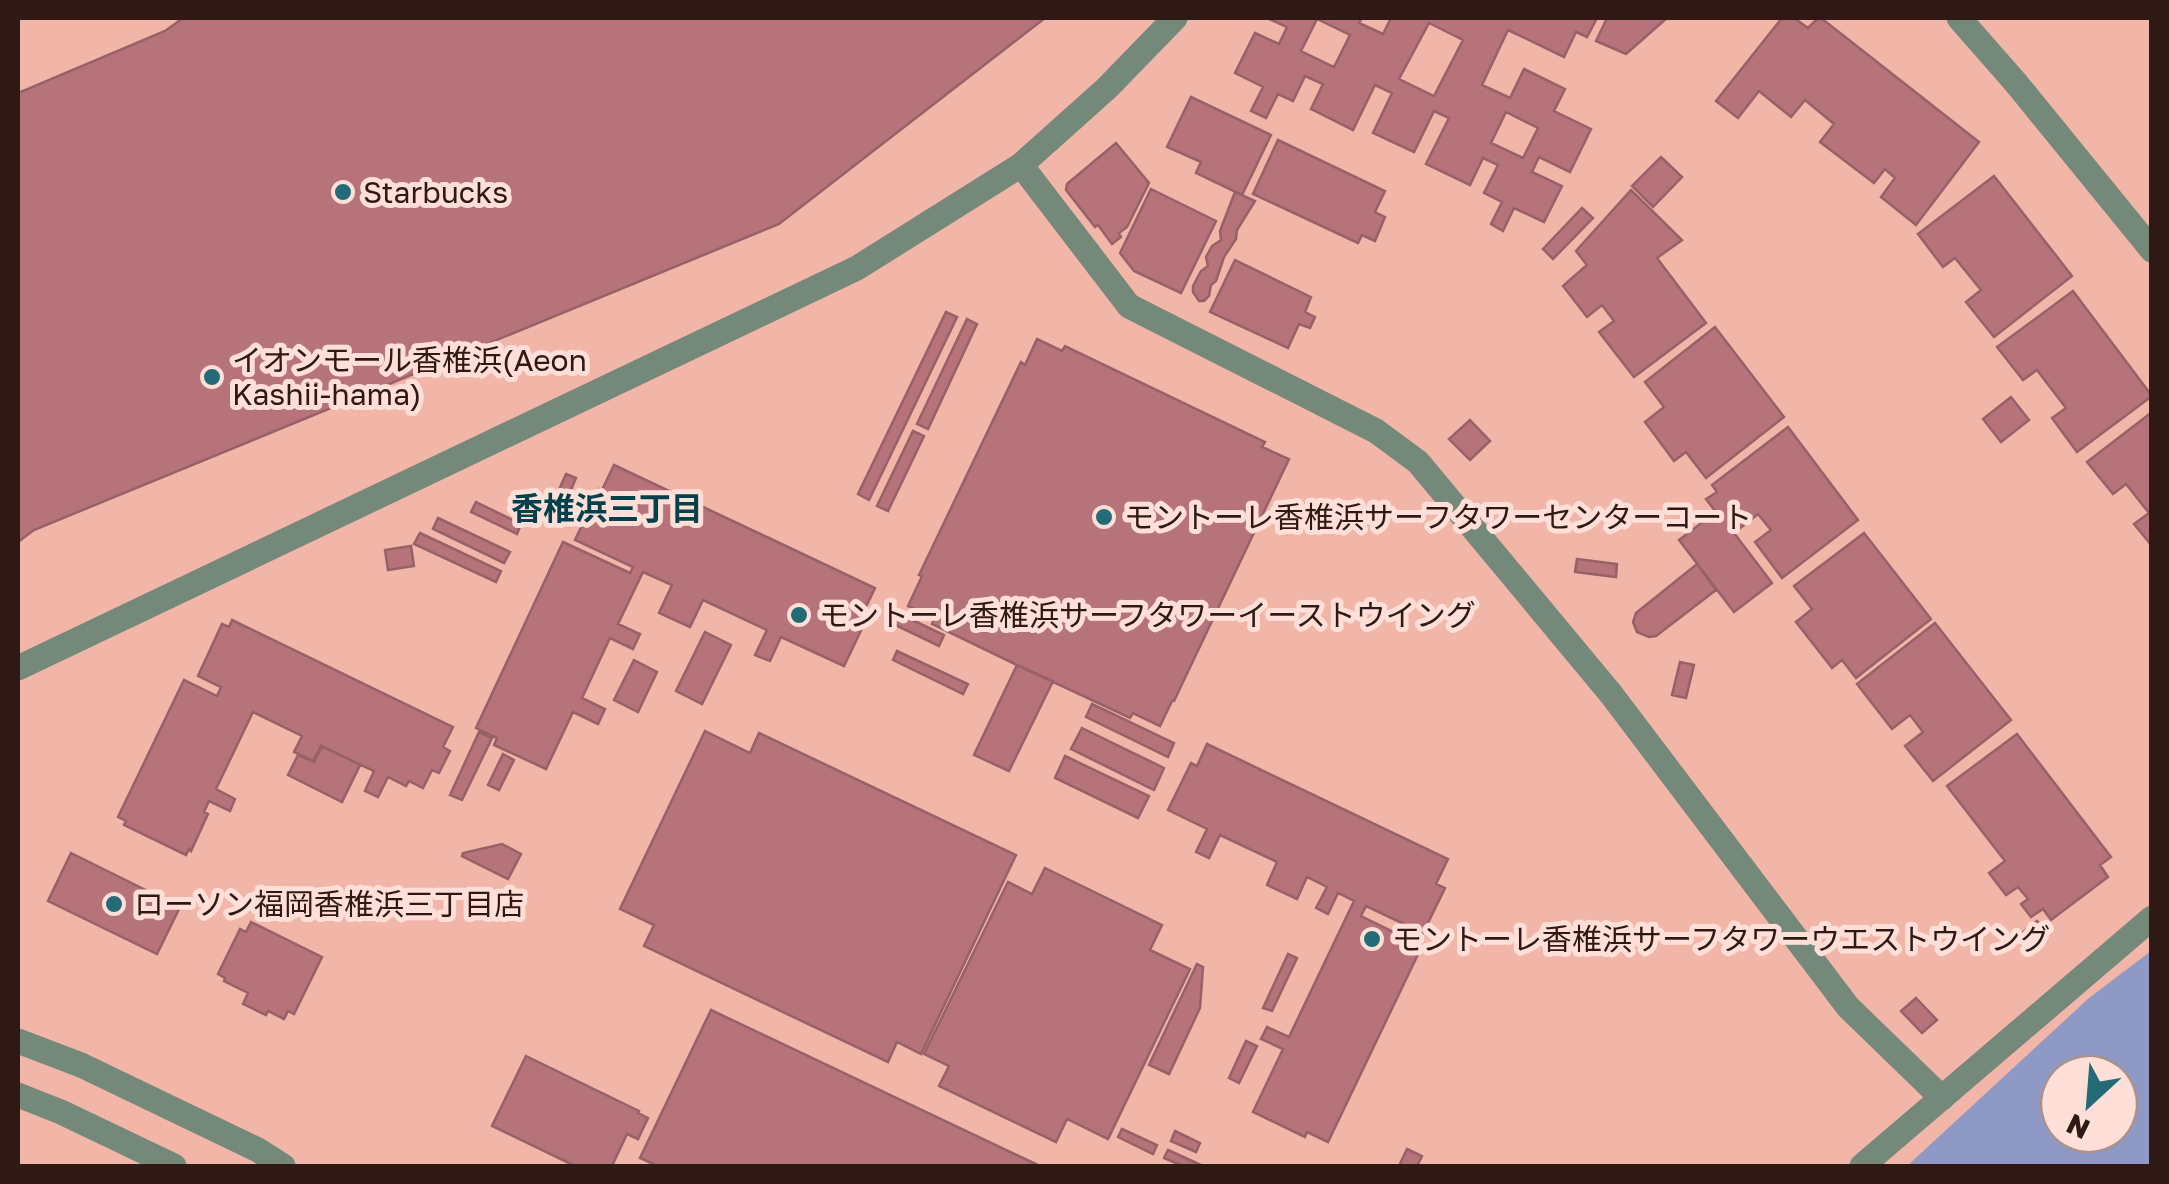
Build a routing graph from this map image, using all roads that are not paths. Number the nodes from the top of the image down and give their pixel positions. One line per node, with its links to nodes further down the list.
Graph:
1 (1174, 18): 3 (street)
2 (1959, 18): 4 (street)
3 (1021, 165): 5 (street); 9 (street)
4 (2152, 250)
5 (18, 668)
6 (2152, 918): 9 (street)
7 (18, 1041): 11 (street)
8 (18, 1095): 10 (street)
9 (1942, 1098): 12 (street)
10 (174, 1166)
11 (283, 1166)
12 (1862, 1166)

